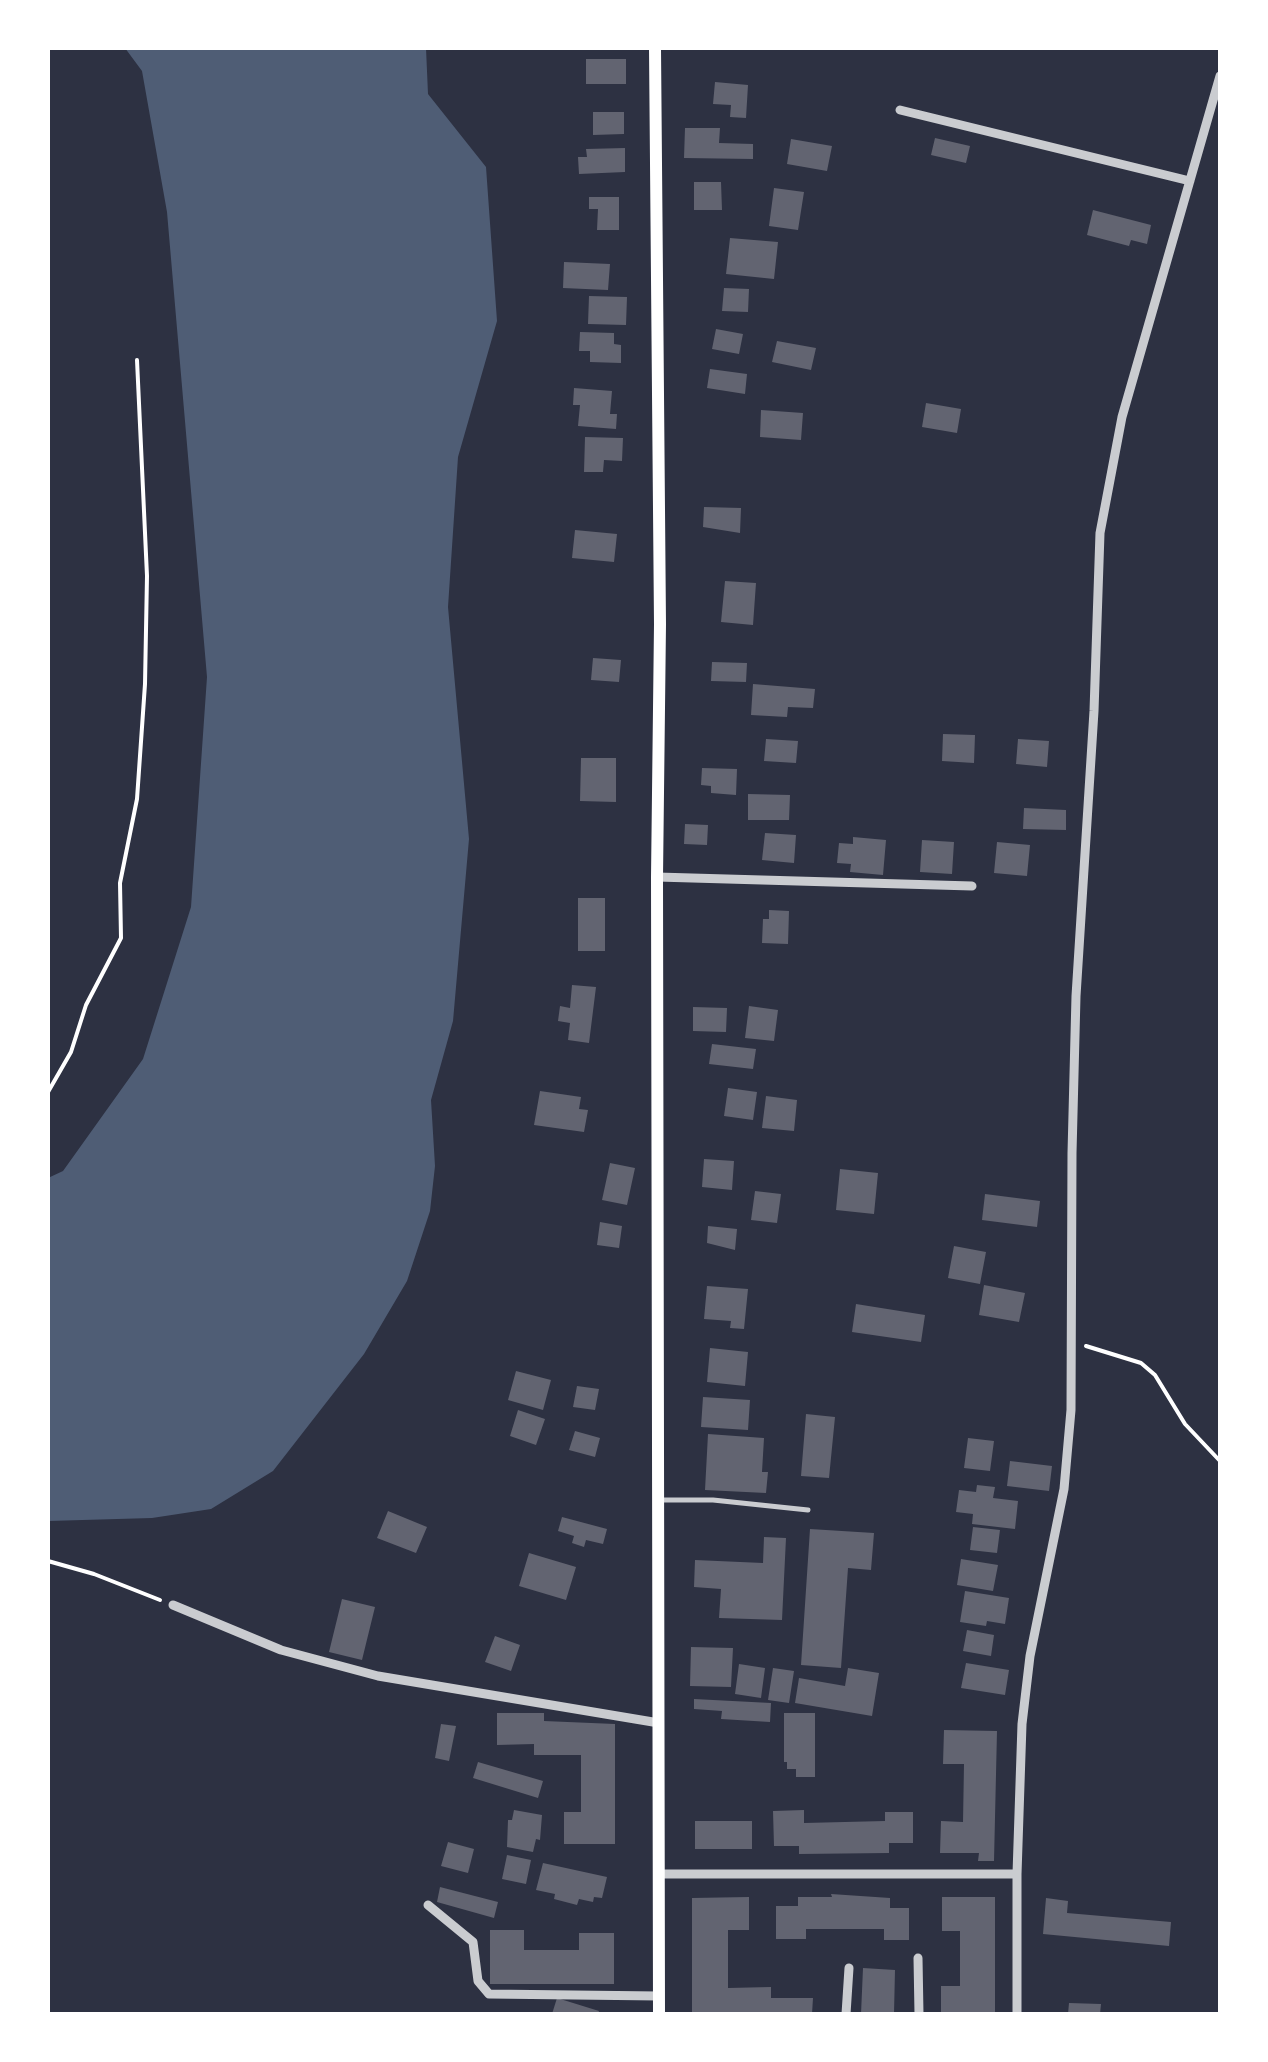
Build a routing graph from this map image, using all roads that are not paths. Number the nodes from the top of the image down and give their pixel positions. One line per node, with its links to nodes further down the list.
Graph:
1 (655, 48): 5 (main road)
2 (1220, 76): 4 (street)
3 (900, 110): 4 (street)
4 (1190, 182): 12 (street)
5 (657, 877): 6 (street); 7 (main road)
6 (972, 886)
7 (660, 1500): 8 (lane); 10 (main road)
8 (808, 1510)
9 (174, 1605): 10 (street)
10 (659, 1723): 11 (main road)
11 (658, 1874): 12 (street); 16 (main road)
12 (1016, 1874): 20 (street)
13 (428, 1906): 16 (street)
14 (918, 1958): 19 (street)
15 (848, 1968): 18 (street)
16 (659, 1996): 17 (main road)
17 (659, 2014)
18 (846, 2014)
19 (919, 2014)
20 (1018, 2014)

